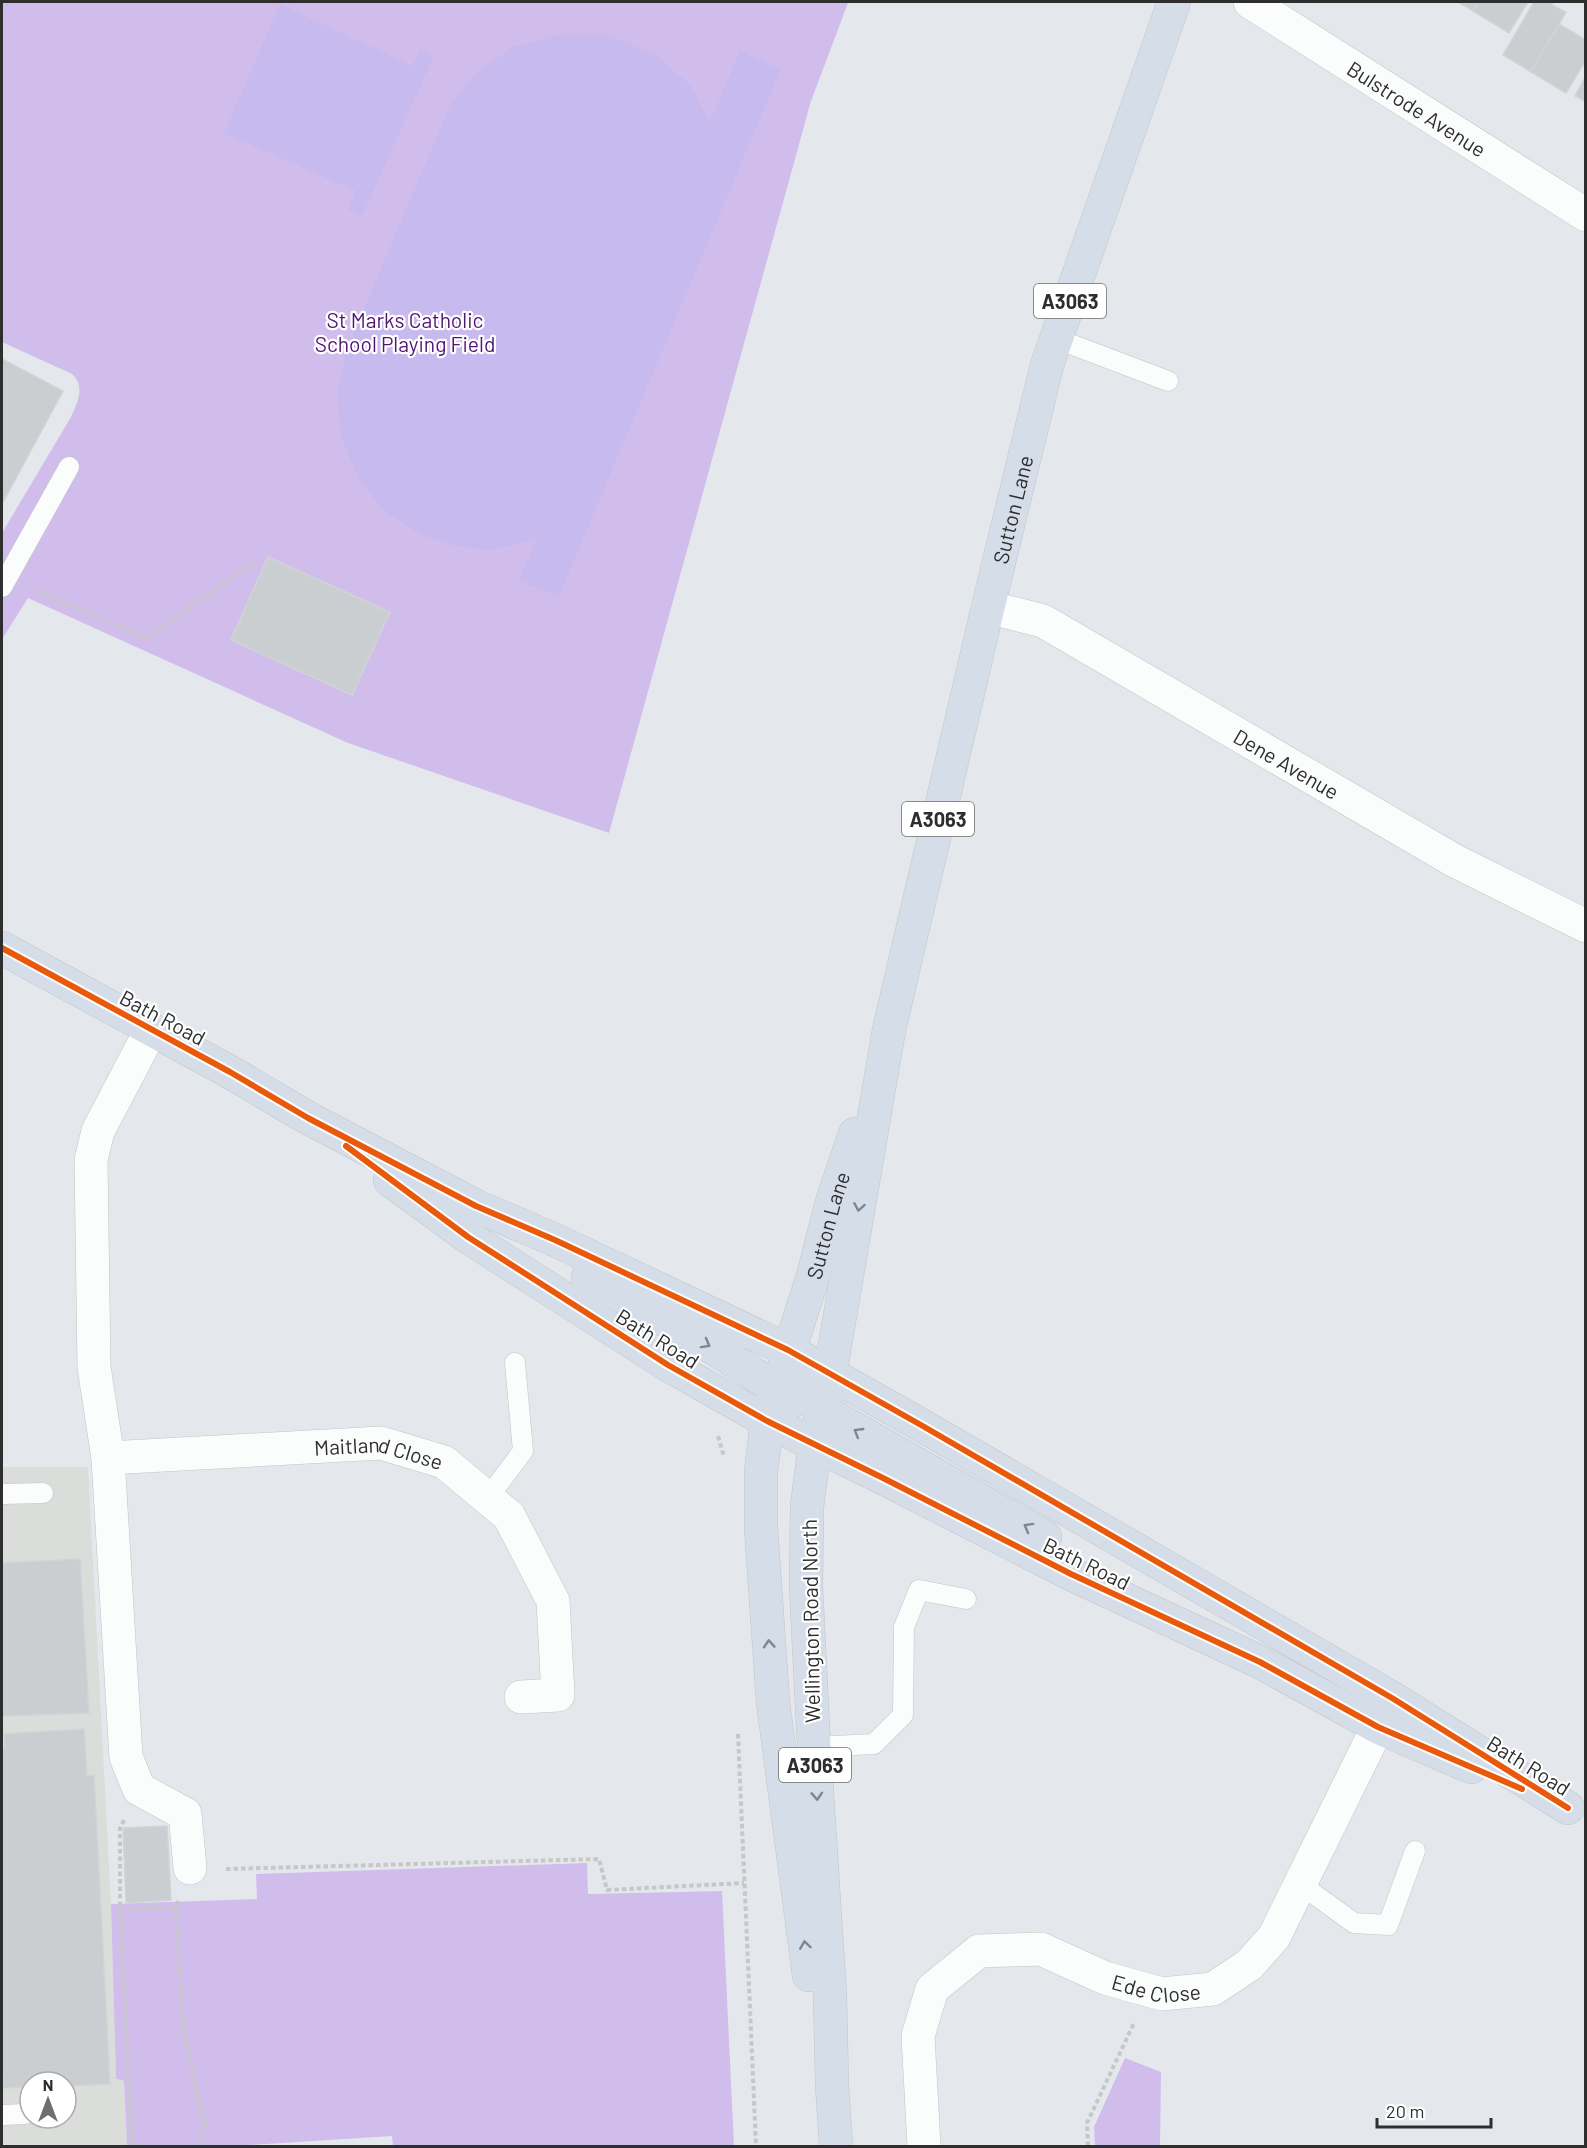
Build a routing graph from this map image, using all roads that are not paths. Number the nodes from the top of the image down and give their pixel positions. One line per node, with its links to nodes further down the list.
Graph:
1 (1174, 2): 4 (main road, Sutton Lane / A3063)
2 (1250, 2): 3 (street, Bulstrode Avenue)
3 (1586, 215)
4 (1057, 339): 5 (lane); 8 (main road, Sutton Lane / A3063)
5 (1168, 381)
6 (69, 467): 7 (lane)
7 (4, 583)
8 (988, 607): 9 (street, Dene Avenue); 12 (main road, Sutton Lane / A3063)
9 (1586, 926)
10 (2, 948): 11 (main road, Bath Road)
11 (150, 1029): 13 (main road, Bath Road); 22 (street)
12 (889, 1030): 15 (main road, Sutton Lane / A3063); 17 (main road, Sutton Lane / A3063, one-way to 17)
13 (308, 1118): 14 (main road, Bath Road); 20 (main road, Bath Road)
14 (476, 1206): 15 (main road, Bath Road); 18 (main road, one-way to 18)
15 (788, 1350): 17 (main road, Bath Road); 18 (main road, Sutton Lane / A3063); 19 (main road)
16 (515, 1363): 25 (lane)
17 (830, 1374): 19 (main road, Wellington Road North / A3063); 29 (main road, Bath Road)
18 (776, 1388): 20 (main road, Sutton Lane / A3063); 21 (main road)
19 (822, 1410): 21 (main road, Wellington Road North / A3063); 27 (main road, one-way to 19)
20 (767, 1421): 21 (main road, Bath Road); 35 (main road, Wellington Road North / A3063, one-way to 20)
21 (814, 1444): 27 (main road, Bath Road); 30 (main road, Wellington Road North / A3063)
22 (108, 1458): 25 (street, Maitland Close); 33 (street)
23 (43, 1493): 24 (lane)
24 (2, 1494)
25 (487, 1499): 28 (street, Maitland Close)
26 (966, 1599): 30 (lane)
27 (1260, 1662): 29 (main road, Bath Road)
28 (521, 1697)
29 (1385, 1712): 31 (main road, Bath Road); 34 (street, Ede Close)
30 (814, 1747): 35 (main road, Wellington Road North / A3063, one-way to 35)
31 (1577, 1812)
32 (1415, 1851): 34 (lane)
33 (190, 1868)
34 (1300, 1884): 39 (street, Ede Close)
35 (832, 2085): 38 (main road, Wellington Road North / A3063)
36 (18, 2114): 37 (lane)
37 (2, 2115)
38 (836, 2146)
39 (924, 2146)

